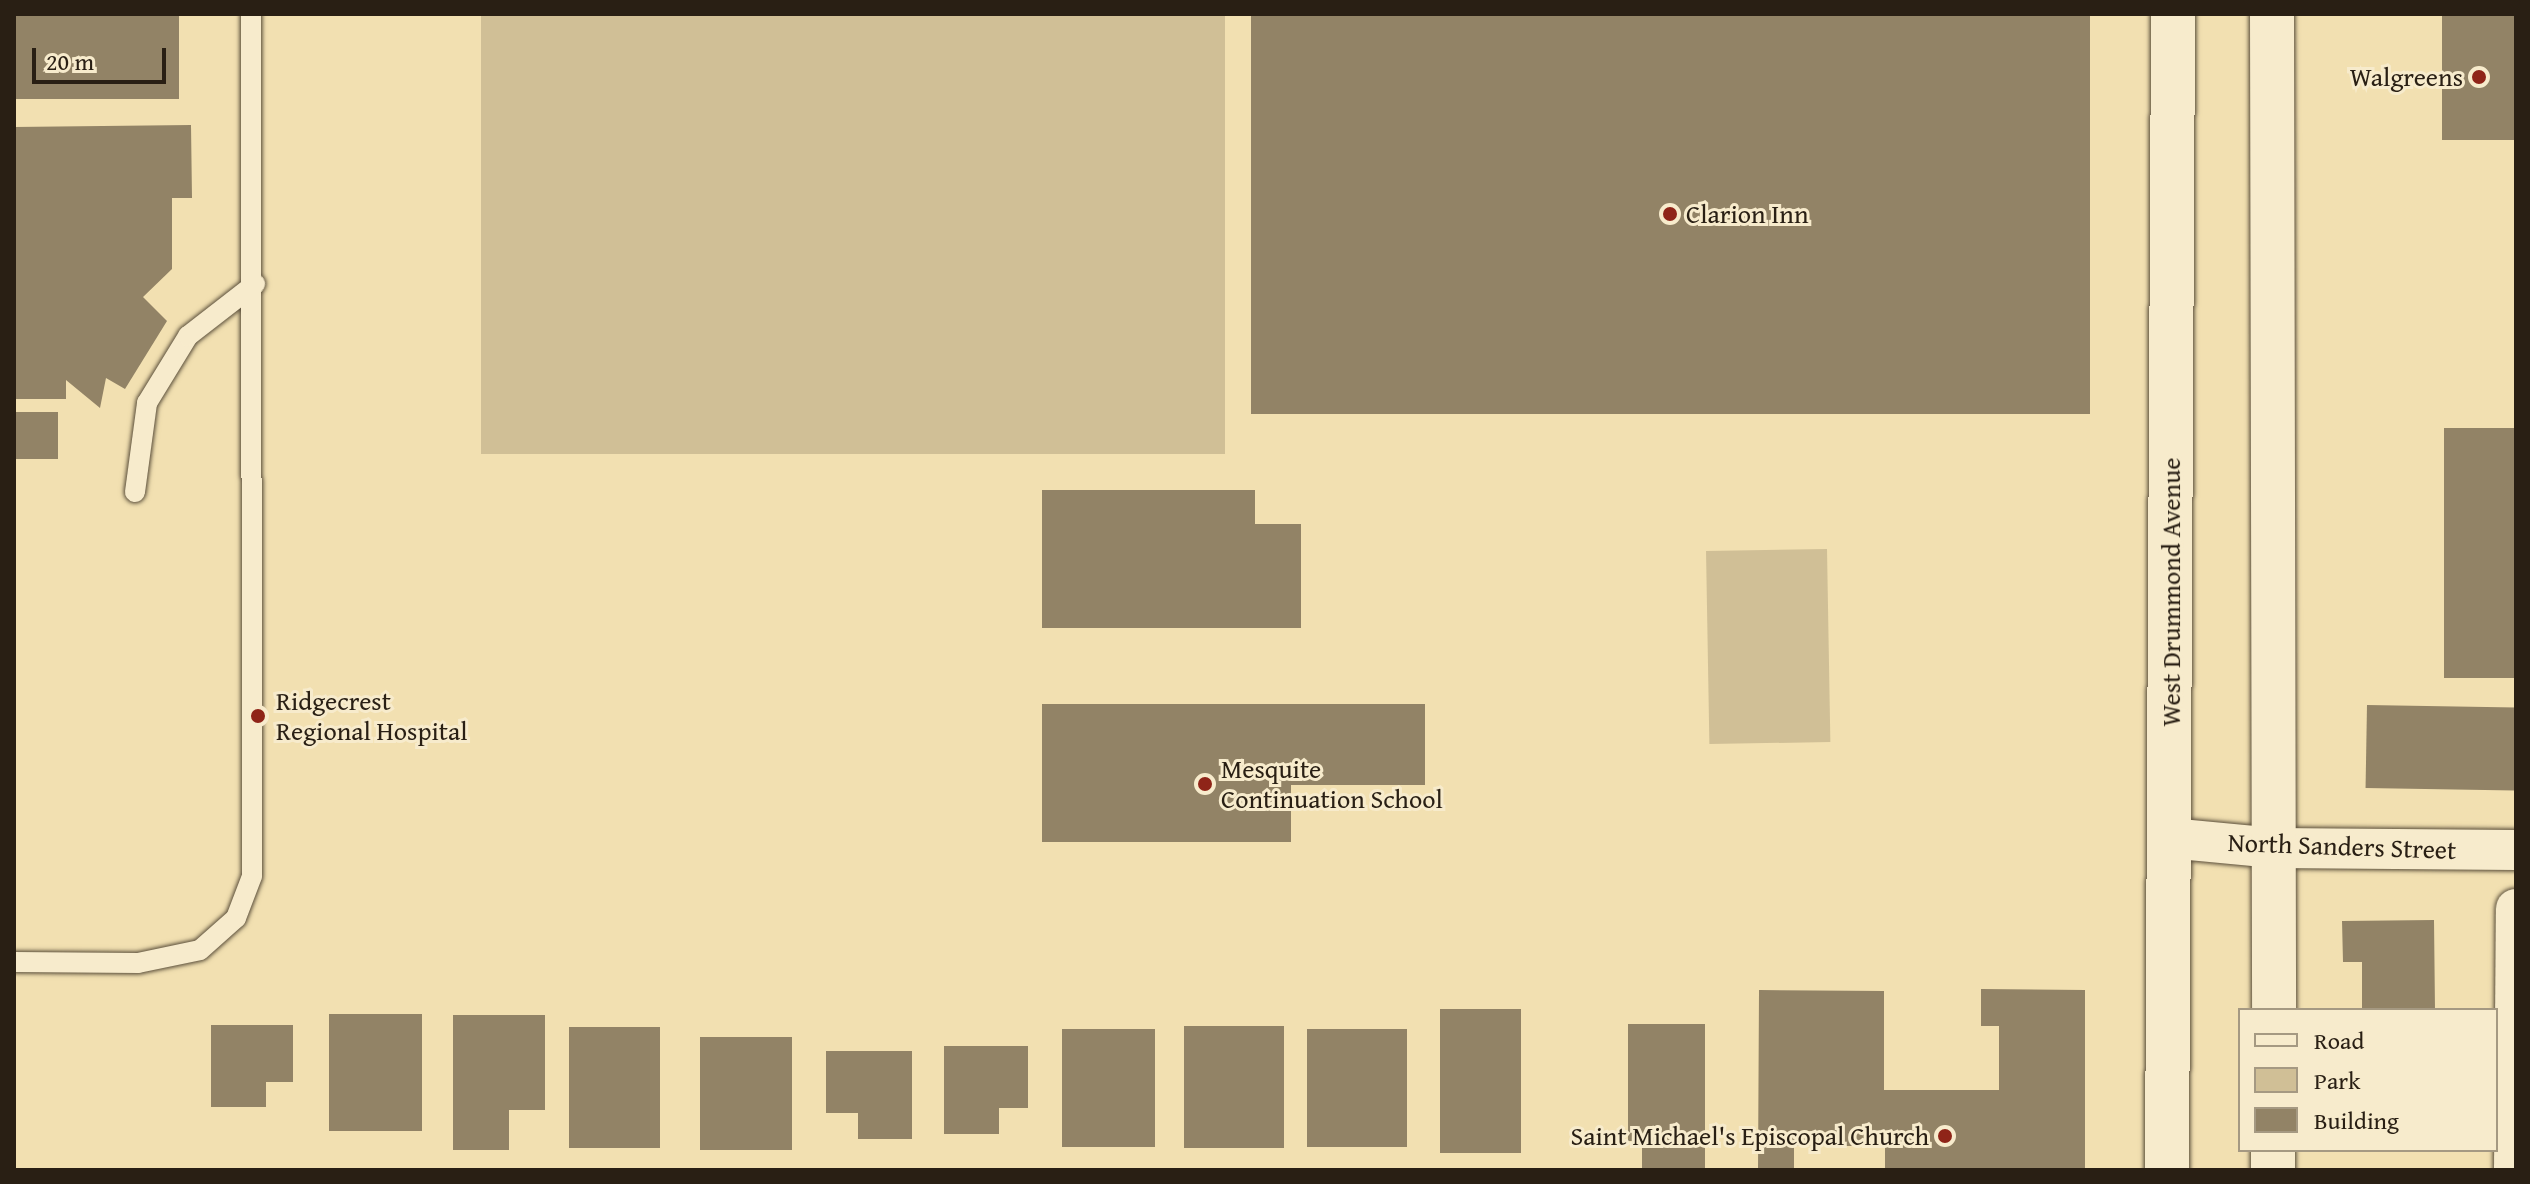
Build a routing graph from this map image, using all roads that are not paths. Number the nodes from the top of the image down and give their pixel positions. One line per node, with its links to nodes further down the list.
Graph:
1 (251, 14): 4 (lane)
2 (2173, 14): 6 (main road, West Drummond Avenue)
3 (2272, 14): 7 (main road)
4 (255, 284): 5 (lane); 10 (lane)
5 (135, 492)
6 (2169, 838): 7 (street, North Sanders Street); 12 (main road, West Drummond Avenue)
7 (2275, 848): 8 (street, North Sanders Street); 11 (main road)
8 (2516, 850)
9 (2516, 909): 13 (street)
10 (14, 962)
11 (2274, 1008)
12 (2167, 1170)
13 (2514, 1170)

